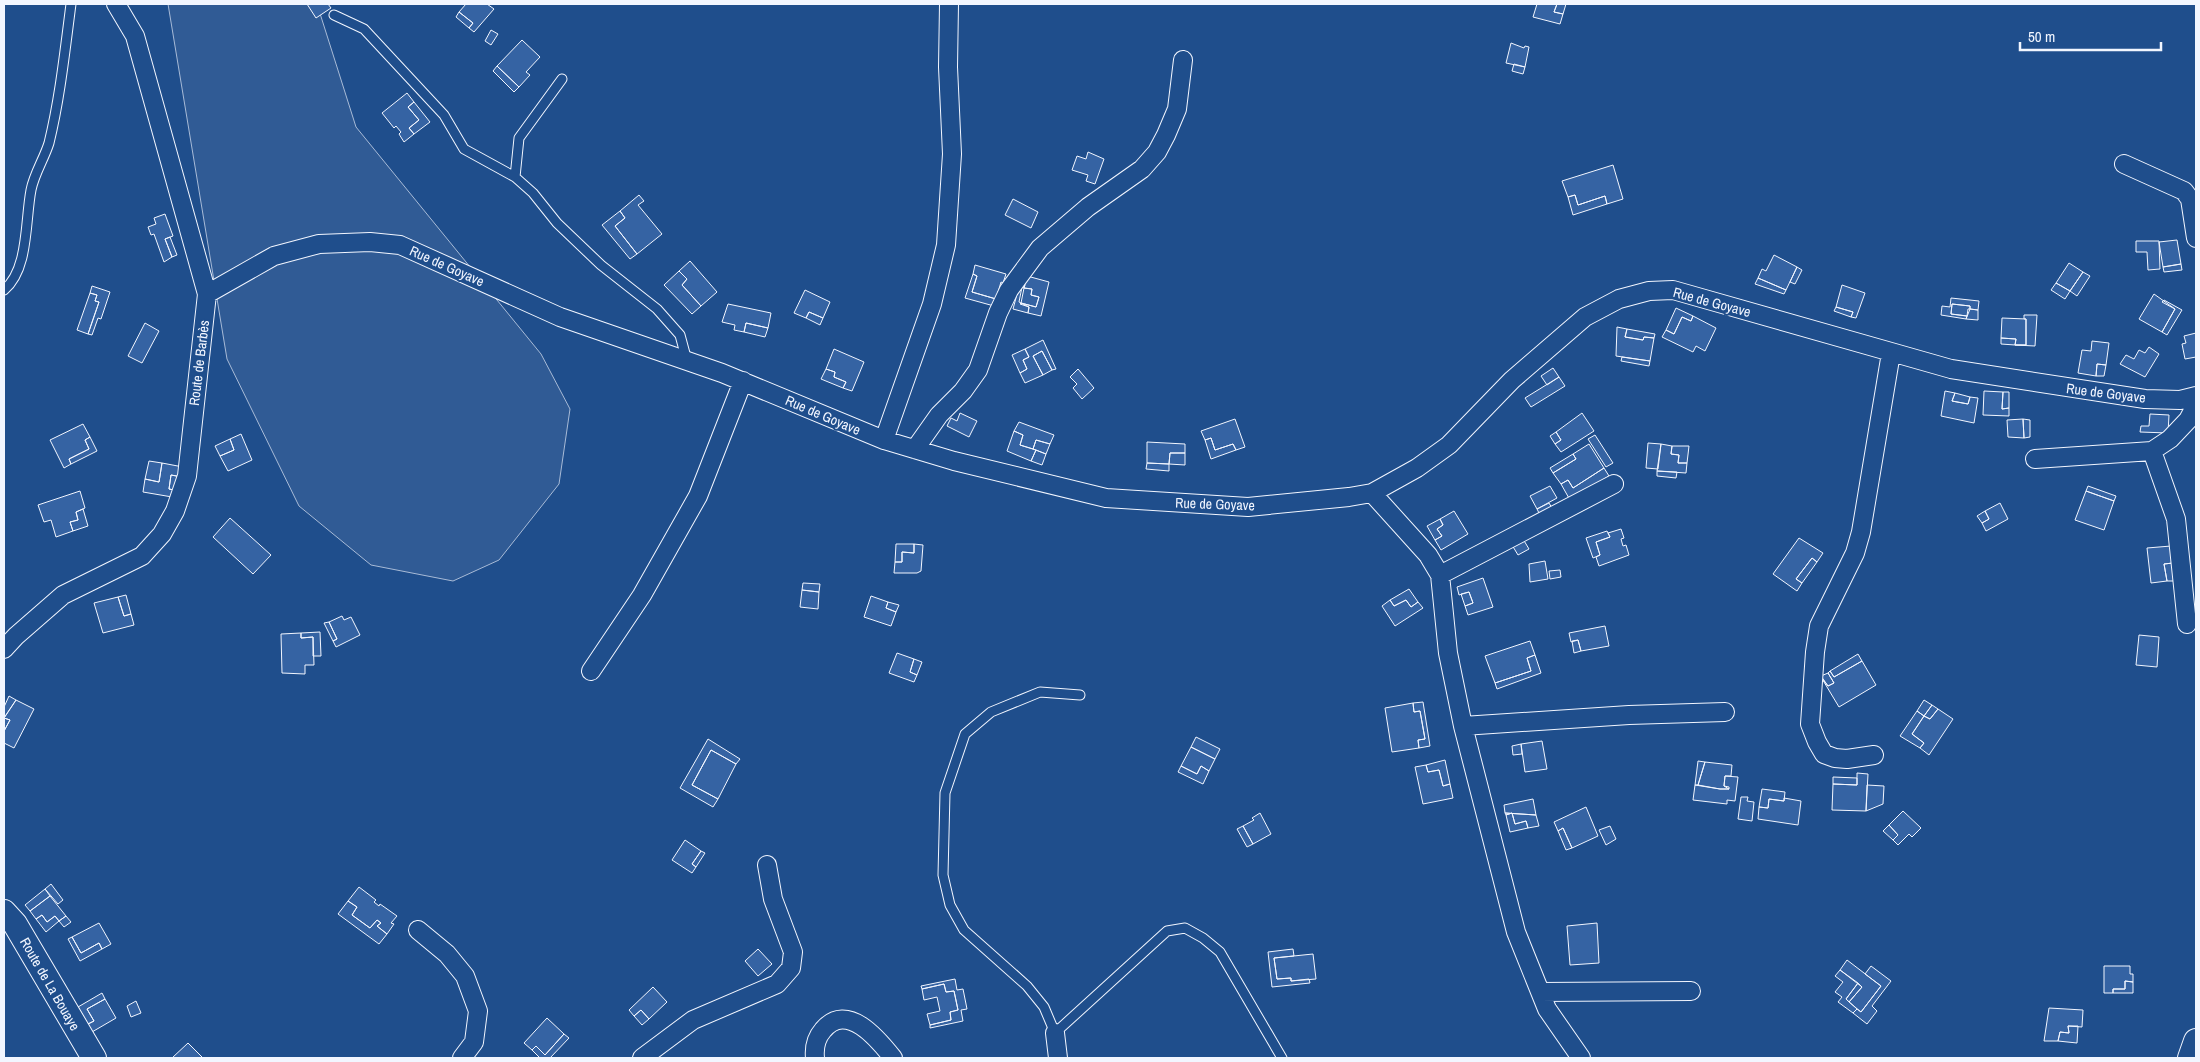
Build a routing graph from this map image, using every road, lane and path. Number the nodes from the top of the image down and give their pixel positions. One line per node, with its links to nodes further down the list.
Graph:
1 (71, 4): 10 (lane)
2 (116, 4): 11 (street, Route de Barbès)
3 (949, 4): 17 (street)
4 (334, 15): 8 (lane)
5 (1183, 60): 18 (street)
6 (562, 79): 8 (lane)
7 (2124, 164): 9 (street)
8 (515, 177): 13 (lane)
9 (2196, 238)
10 (4, 290)
11 (207, 294): 13 (street, Rue de Goyave); 25 (street, Route de Barbès)
12 (1891, 353): 15 (street, Rue de Goyave); 22 (street, Rue de Goyave); 30 (street)
13 (687, 361): 14 (street, Rue de Goyave)
14 (743, 381): 17 (street, Rue de Goyave); 26 (street)
15 (2196, 396)
16 (2196, 406): 19 (street)
17 (884, 440): 18 (street, Rue de Goyave)
18 (915, 449): 22 (street, Rue de Goyave)
19 (2152, 451): 20 (street); 24 (street)
20 (2035, 459)
21 (1614, 484): 23 (street)
22 (1372, 493): 23 (street)
23 (1440, 575): 29 (street)
24 (2187, 624)
25 (4, 649)
26 (591, 671)
27 (1080, 695): 36 (lane)
28 (1725, 712): 29 (street)
29 (1463, 726): 35 (street)
30 (1874, 755)
31 (767, 865): 40 (street)
32 (4, 912): 38 (main road, Route de La Bouaye)
33 (418, 930): 39 (street)
34 (1691, 991): 35 (street)
35 (1540, 992): 45 (street)
36 (1055, 1034): 43 (street); 44 (lane)
37 (2196, 1042): 46 (main road)
38 (94, 1058)
39 (462, 1058)
40 (642, 1058)
41 (815, 1058): 42 (street)
42 (893, 1058)
43 (1058, 1058)
44 (1282, 1058)
45 (1581, 1058)
46 (2190, 1058)

